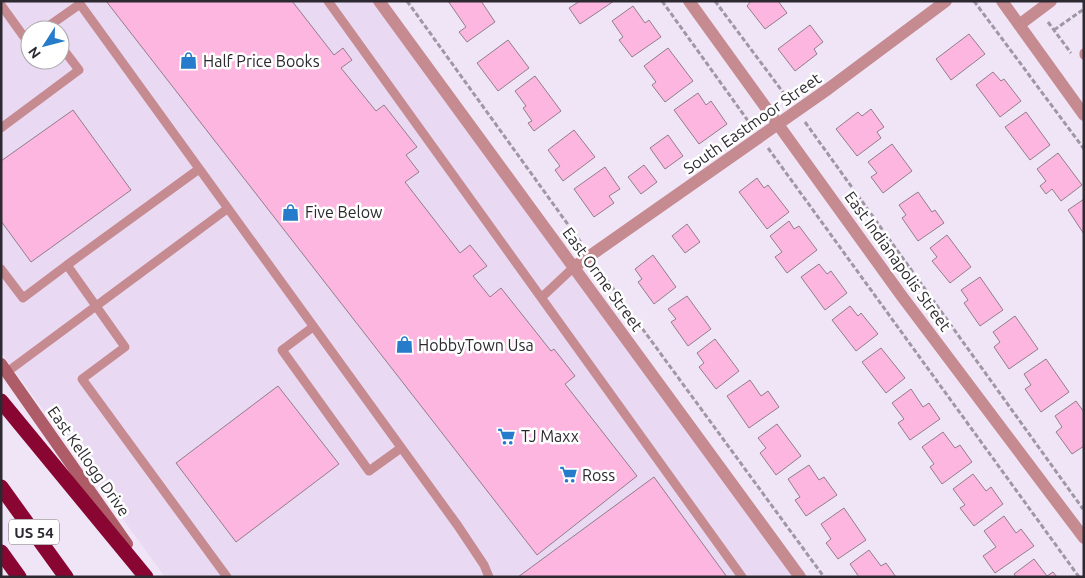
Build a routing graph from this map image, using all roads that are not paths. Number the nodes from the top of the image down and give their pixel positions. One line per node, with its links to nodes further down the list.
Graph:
1 (328, 1): 20 (lane)
2 (379, 1): 18 (street, East Orme Street)
3 (688, 1): 13 (street, East Indianapolis Street)
4 (946, 1): 13 (street, South Eastmoor Street)
5 (1002, 1): 9 (street)
6 (1051, 1): 9 (street)
7 (1, 5): 10 (lane)
8 (58, 20): 15 (lane)
9 (1019, 25): 12 (street)
10 (20, 31)
11 (70, 58): 14 (lane)
12 (1082, 109)
13 (778, 124): 18 (street, South Eastmoor Street); 27 (street, East Indianapolis Street)
14 (1, 128)
15 (199, 169): 16 (lane); 17 (lane)
16 (227, 209): 21 (lane); 22 (lane)
17 (67, 265): 19 (lane); 21 (lane)
18 (574, 267): 20 (lane); 35 (street, East Orme Street)
19 (1, 269)
20 (542, 297): 34 (lane)
21 (95, 306): 23 (lane); 32 (lane)
22 (313, 327): 25 (lane); 25 (lane)
23 (4, 368): 31 (main road, East Kellogg Drive)
24 (1, 401): 31 (highway)
25 (401, 448): 33 (lane)
26 (1, 487): 30 (highway, US 54)
27 (1084, 538)
28 (1, 552): 29 (highway, US 54)
29 (19, 577)
30 (66, 577)
31 (148, 577)
32 (227, 577)
33 (489, 577)
34 (742, 577)
35 (800, 577)

